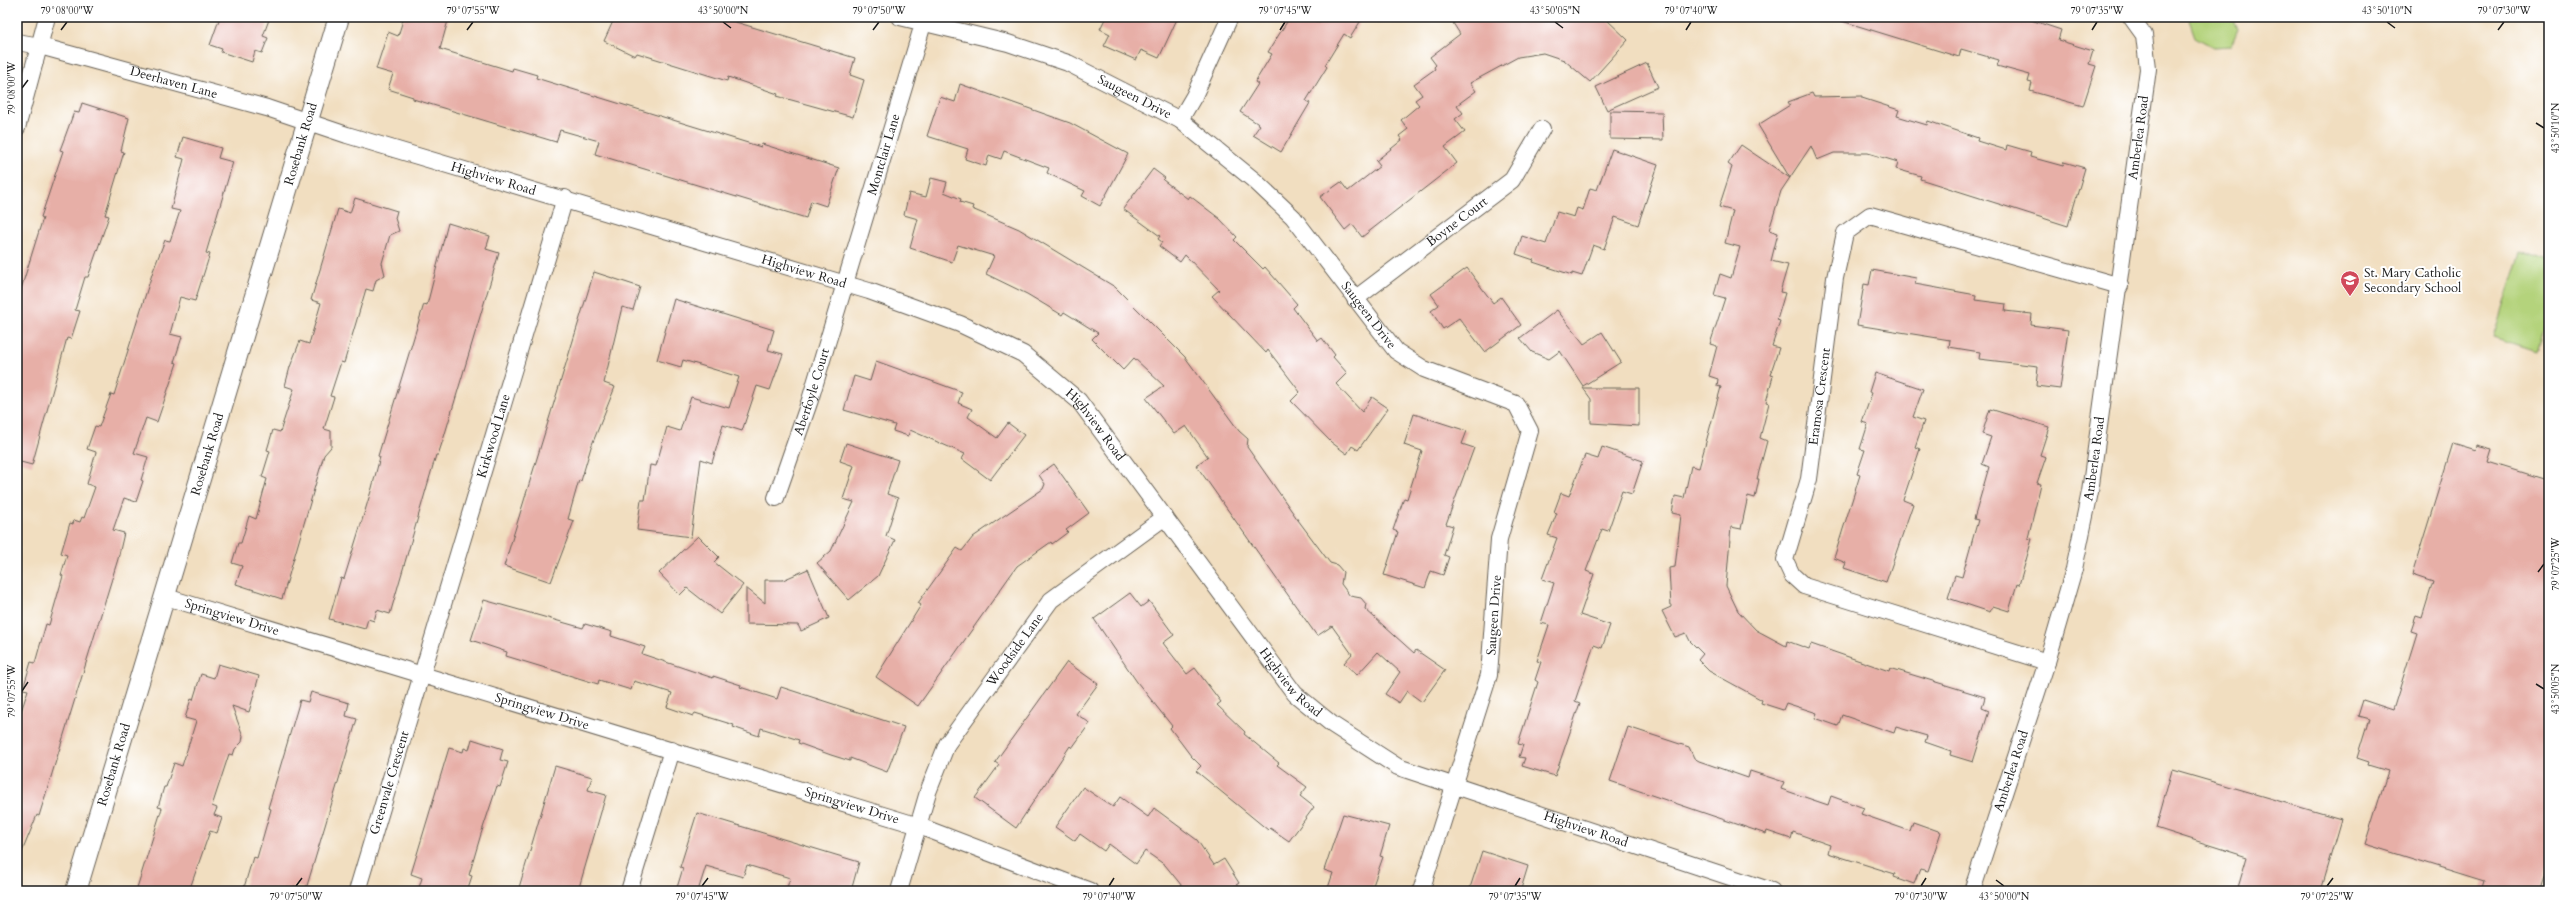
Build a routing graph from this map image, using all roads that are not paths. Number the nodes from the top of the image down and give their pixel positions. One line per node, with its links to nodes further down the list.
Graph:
1 (47, 17): 8 (street)
2 (339, 17): 10 (street, Rosebank Road)
3 (900, 17): 6 (street, Saugeen Drive)
4 (1230, 17): 9 (street)
5 (2131, 17): 15 (street, Amberlea Road)
6 (923, 24): 9 (street, Saugeen Drive); 14 (street, Montclair Lane)
7 (17, 42): 8 (street, Deerhaven Lane)
8 (40, 46): 10 (street, Deerhaven Lane); 11 (street)
9 (1180, 120): 16 (street, Saugeen Drive)
10 (306, 122): 13 (street, Highview Road); 19 (street, Rosebank Road)
11 (17, 128)
12 (1542, 129): 16 (street, Boyne Court)
13 (565, 198): 14 (street, Highview Road); 21 (street, Kirkwood Lane)
14 (844, 284): 17 (street, Aberfoyle Court); 18 (street, Highview Road)
15 (2120, 286): 20 (street, Amberlea Road); 20 (street, Eramosa Crescent)
16 (1356, 299): 23 (street, Saugeen Drive)
17 (776, 498)
18 (1165, 517): 23 (street, Highview Road); 24 (street, Woodside Lane)
19 (166, 597): 21 (street, Springview Drive); 25 (street, Rosebank Road)
20 (2047, 662): 32 (street, Amberlea Road)
21 (422, 674): 22 (street, Springview Drive); 26 (street, Greenvale Crescent)
22 (672, 750): 24 (street, Springview Drive); 27 (street)
23 (1453, 786): 30 (street, Saugeen Drive); 31 (street, Highview Road)
24 (919, 826): 28 (street); 29 (street, Springview Drive)
25 (76, 891)
26 (357, 891)
27 (629, 891)
28 (899, 891)
29 (1090, 891)
30 (1421, 891)
31 (1772, 891)
32 (1972, 891)

